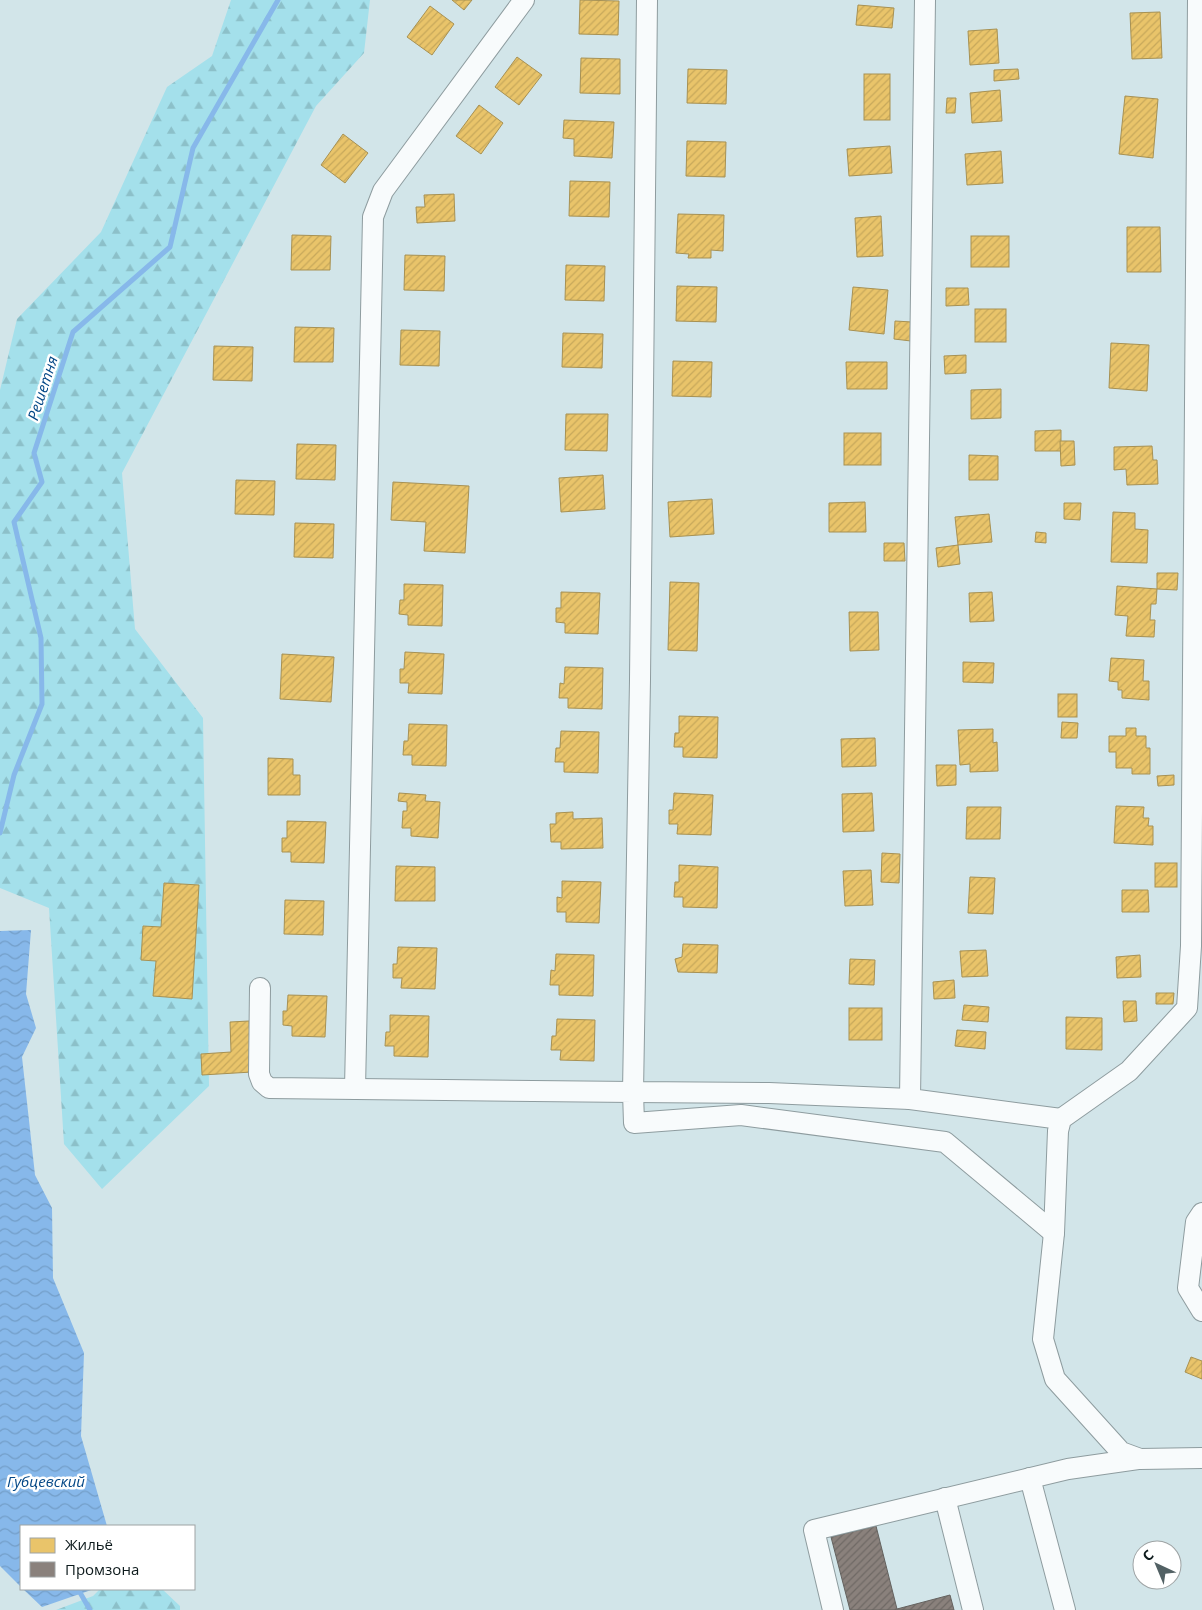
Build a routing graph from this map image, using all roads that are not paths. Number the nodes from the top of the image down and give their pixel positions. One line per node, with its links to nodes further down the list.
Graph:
1 (524, 0): 7 (street)
2 (647, 0): 8 (street)
3 (925, 0): 9 (street)
4 (1198, 0): 6 (street)
5 (260, 988): 7 (street)
6 (1195, 1007): 10 (street)
7 (355, 1089): 8 (street)
8 (633, 1092): 9 (street); 12 (street)
9 (910, 1099): 10 (street)
10 (1059, 1125): 12 (street)
11 (1202, 1213): 13 (street)
12 (1054, 1233): 15 (street)
13 (1202, 1311)
14 (1202, 1458): 15 (street)
15 (1140, 1459): 16 (street)
16 (1030, 1478): 17 (street); 20 (street)
17 (945, 1498): 18 (street); 19 (street)
18 (833, 1610)
19 (974, 1610)
20 (1065, 1610)

